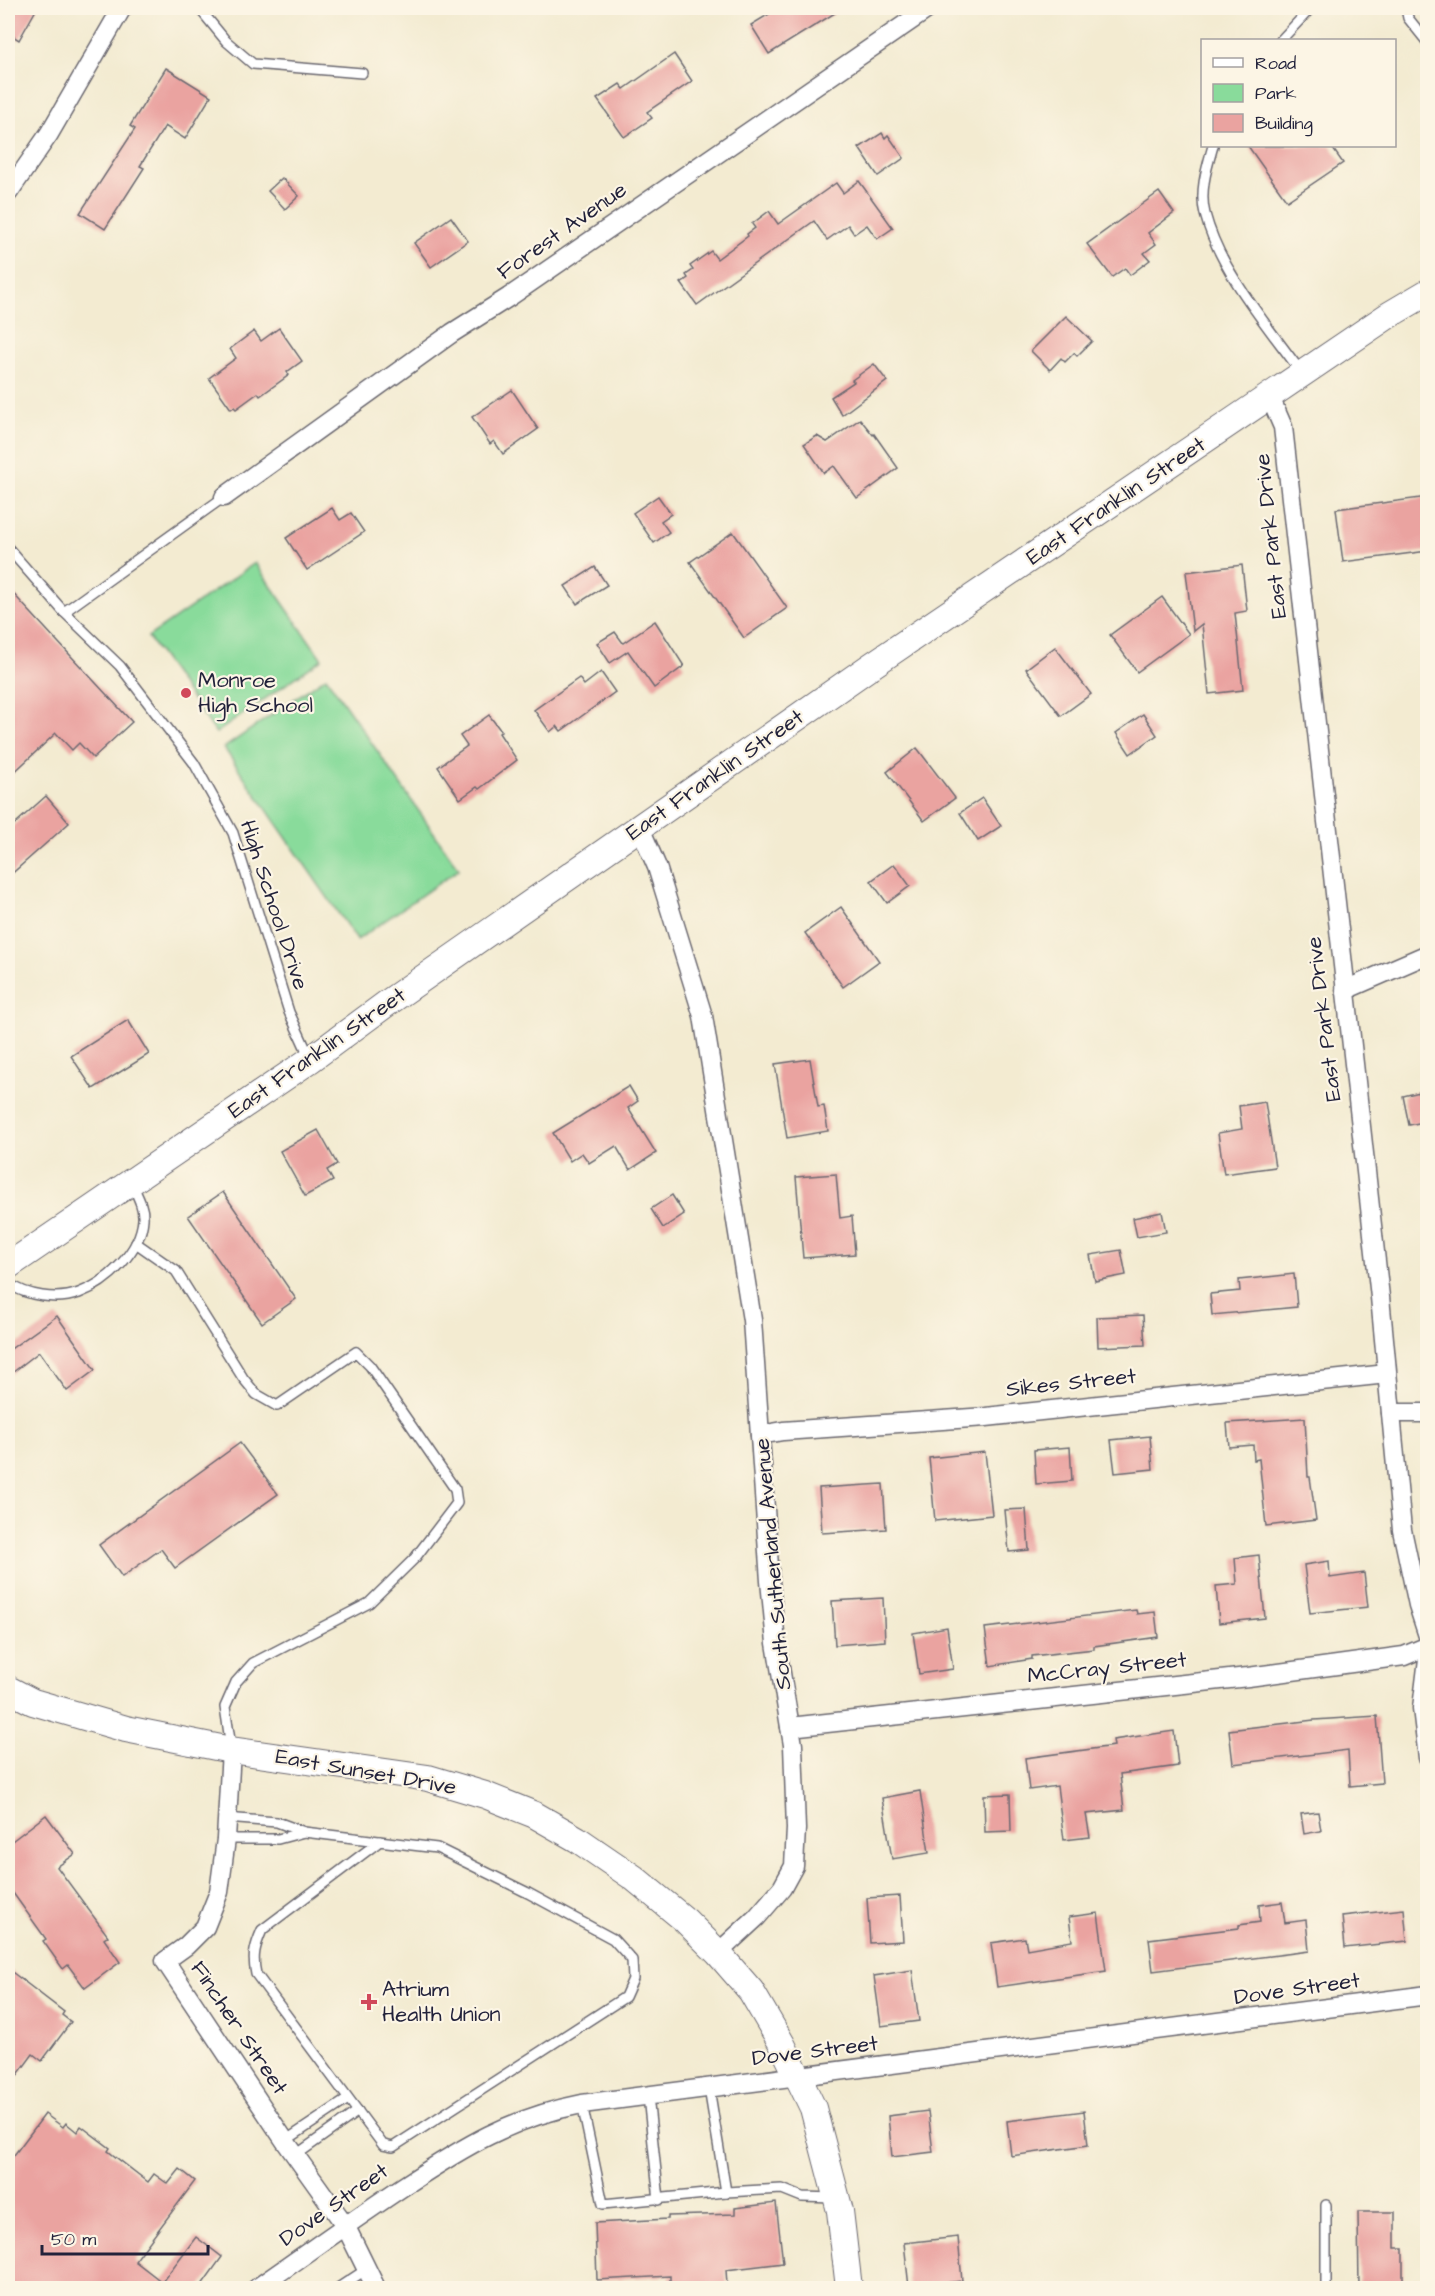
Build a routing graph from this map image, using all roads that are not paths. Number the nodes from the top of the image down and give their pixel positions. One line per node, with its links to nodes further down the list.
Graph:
1 (122, 8): 10 (street)
2 (199, 8): 8 (lane)
3 (929, 8): 14 (street, Forest Avenue)
4 (1311, 8): 6 (lane)
5 (1406, 8): 7 (lane)
6 (1282, 39)
7 (1428, 43)
8 (362, 73)
9 (1213, 147): 12 (lane)
10 (8, 193)
11 (1428, 292): 12 (main road, East Franklin Street)
12 (1303, 374): 13 (main road, East Franklin Street)
13 (1270, 397): 17 (main road, East Franklin Street); 19 (street, East Park Drive)
14 (224, 497): 16 (lane)
15 (8, 548): 16 (lane, High School Drive)
16 (64, 612): 20 (lane, High School Drive)
17 (640, 828): 20 (main road, East Franklin Street); 28 (street, South Sutherland Avenue)
18 (1428, 954): 19 (street)
19 (1345, 990): 25 (street, East Park Drive)
20 (310, 1060): 21 (main road, East Franklin Street)
21 (131, 1182): 22 (lane); 23 (main road, East Franklin Street)
22 (136, 1243): 24 (lane); 34 (lane)
23 (8, 1266)
24 (8, 1282)
25 (1387, 1374): 26 (street, East Park Drive); 28 (street, Sikes Street)
26 (1391, 1413): 27 (street); 29 (street, East Park Drive)
27 (1428, 1413)
28 (760, 1434): 33 (street, South Sutherland Avenue)
29 (1428, 1636)
30 (1428, 1646): 33 (street, McCray Street)
31 (1428, 1659): 35 (street)
32 (8, 1689): 34 (main road, East Sunset Drive)
33 (790, 1727): 40 (street, South Sutherland Avenue)
34 (231, 1750): 36 (street, Fincher Street); 40 (main road, East Sunset Drive)
35 (1428, 1758)
36 (226, 1818): 37 (lane); 38 (street, Fincher Street)
37 (304, 1832): 38 (lane); 39 (lane)
38 (226, 1839): 48 (street, Fincher Street)
39 (380, 1841): 45 (lane); 47 (lane)
40 (718, 1953): 42 (main road)
41 (1428, 1995): 42 (street, Dove Street)
42 (797, 2077): 43 (street, Dove Street); 50 (main road)
43 (709, 2088): 44 (street, Dove Street); 49 (lane)
44 (648, 2096): 46 (street, Dove Street); 51 (lane)
45 (348, 2099): 47 (lane); 48 (lane)
46 (582, 2104): 51 (lane); 53 (street, Dove Street)
47 (358, 2112): 48 (lane)
48 (291, 2148): 53 (street, Fincher Street)
49 (726, 2192): 50 (lane); 51 (lane)
50 (837, 2198): 58 (main road)
51 (659, 2200)
52 (1326, 2205): 59 (lane)
53 (345, 2225): 54 (street, Fincher Street); 55 (street, Dove Street)
54 (367, 2269): 56 (lane); 57 (street, Fincher Street)
55 (257, 2289)
56 (338, 2289)
57 (376, 2289)
58 (849, 2289)
59 (1326, 2289)

